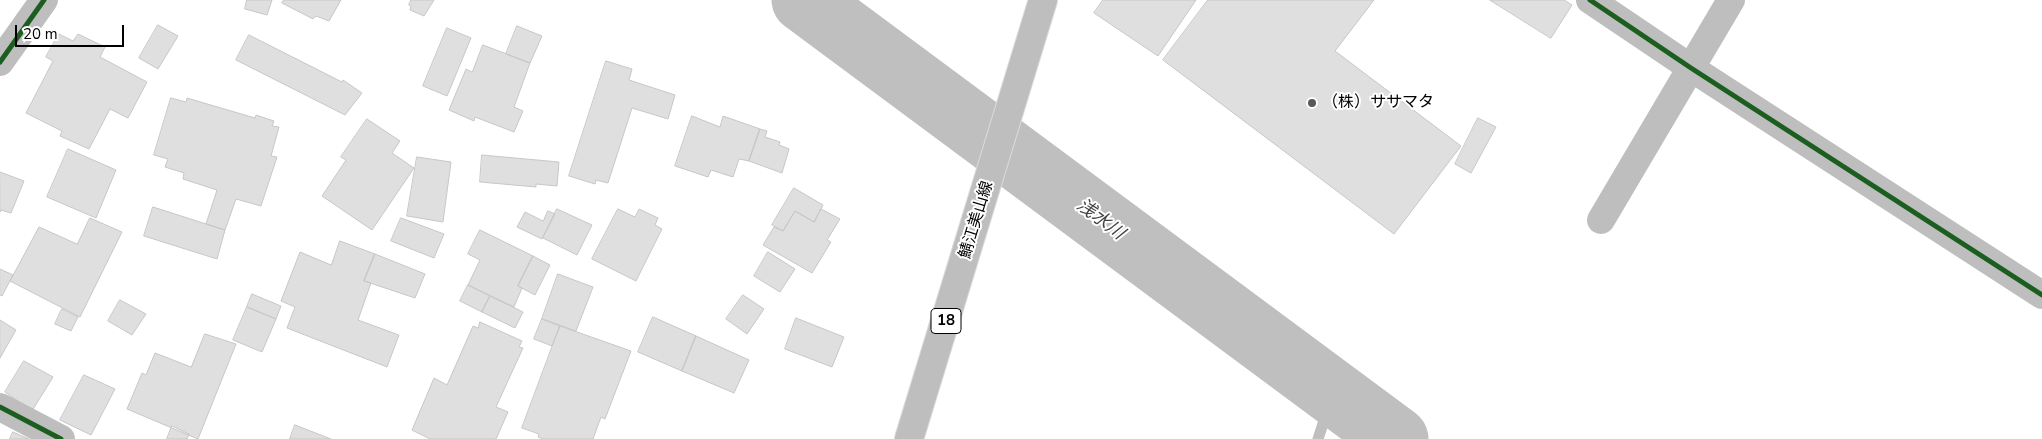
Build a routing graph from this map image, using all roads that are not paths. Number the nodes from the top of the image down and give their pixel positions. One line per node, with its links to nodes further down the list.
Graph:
1 (44, 0): 5 (street)
2 (1590, 0): 6 (street)
3 (1731, 0): 6 (street)
4 (1042, 3): 11 (street, 鯖江美山線 / 18)
5 (0, 62)
6 (1691, 68): 7 (street); 8 (street)
7 (1601, 220)
8 (2042, 295)
9 (0, 406): 10 (street)
10 (61, 439)
11 (909, 439)

